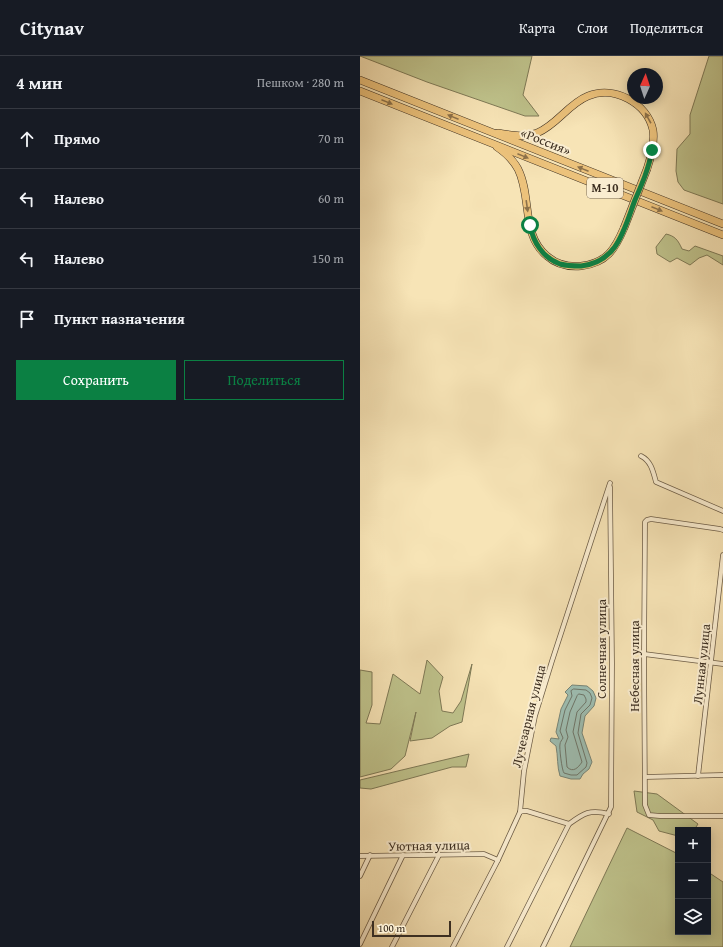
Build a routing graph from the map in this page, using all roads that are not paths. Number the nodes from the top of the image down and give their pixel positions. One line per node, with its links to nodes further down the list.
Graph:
1 (360, 80): 3 (main road, «Россия» / М-10, one-way to 1)
2 (360, 91): 4 (main road, «Россия» / М-10, one-way to 4)
3 (490, 131): 4 (main road, one-way to 3, bridge); 5 (main road, «Россия» / М-10, one-way to 3)
4 (486, 141): 6 (main road, «Россия» / М-10, one-way to 6)
5 (723, 224)
6 (723, 235)
7 (640, 456): 9 (street)
8 (610, 483): 18 (street, Лучезарная улица); 19 (street, Солнечная улица)
9 (723, 511)
10 (723, 530): 12 (street, Небесная улица)
11 (723, 555): 13 (street, Лунная улица)
12 (644, 654): 13 (street); 17 (street, Небесная улица)
13 (712, 663): 14 (street); 16 (street, Лунная улица)
14 (723, 664)
15 (723, 775): 16 (street)
16 (698, 776): 17 (street)
17 (645, 777): 20 (street, Небесная улица)
18 (520, 812): 21 (street); 26 (street, Лучезарная улица)
19 (609, 814): 21 (street); 32 (street)
20 (723, 816)
21 (569, 824): 31 (street)
22 (403, 855): 23 (street, Уютная улица); 25 (street, Уютная улица); 28 (street)
23 (439, 855): 26 (street, Уютная улица); 29 (street)
24 (360, 856): 25 (street, Уютная улица)
25 (370, 856): 27 (street)
26 (498, 860): 30 (street, Лучезарная улица)
27 (360, 876)
28 (360, 944)
29 (392, 947)
30 (453, 947)
31 (507, 947)
32 (543, 947)

